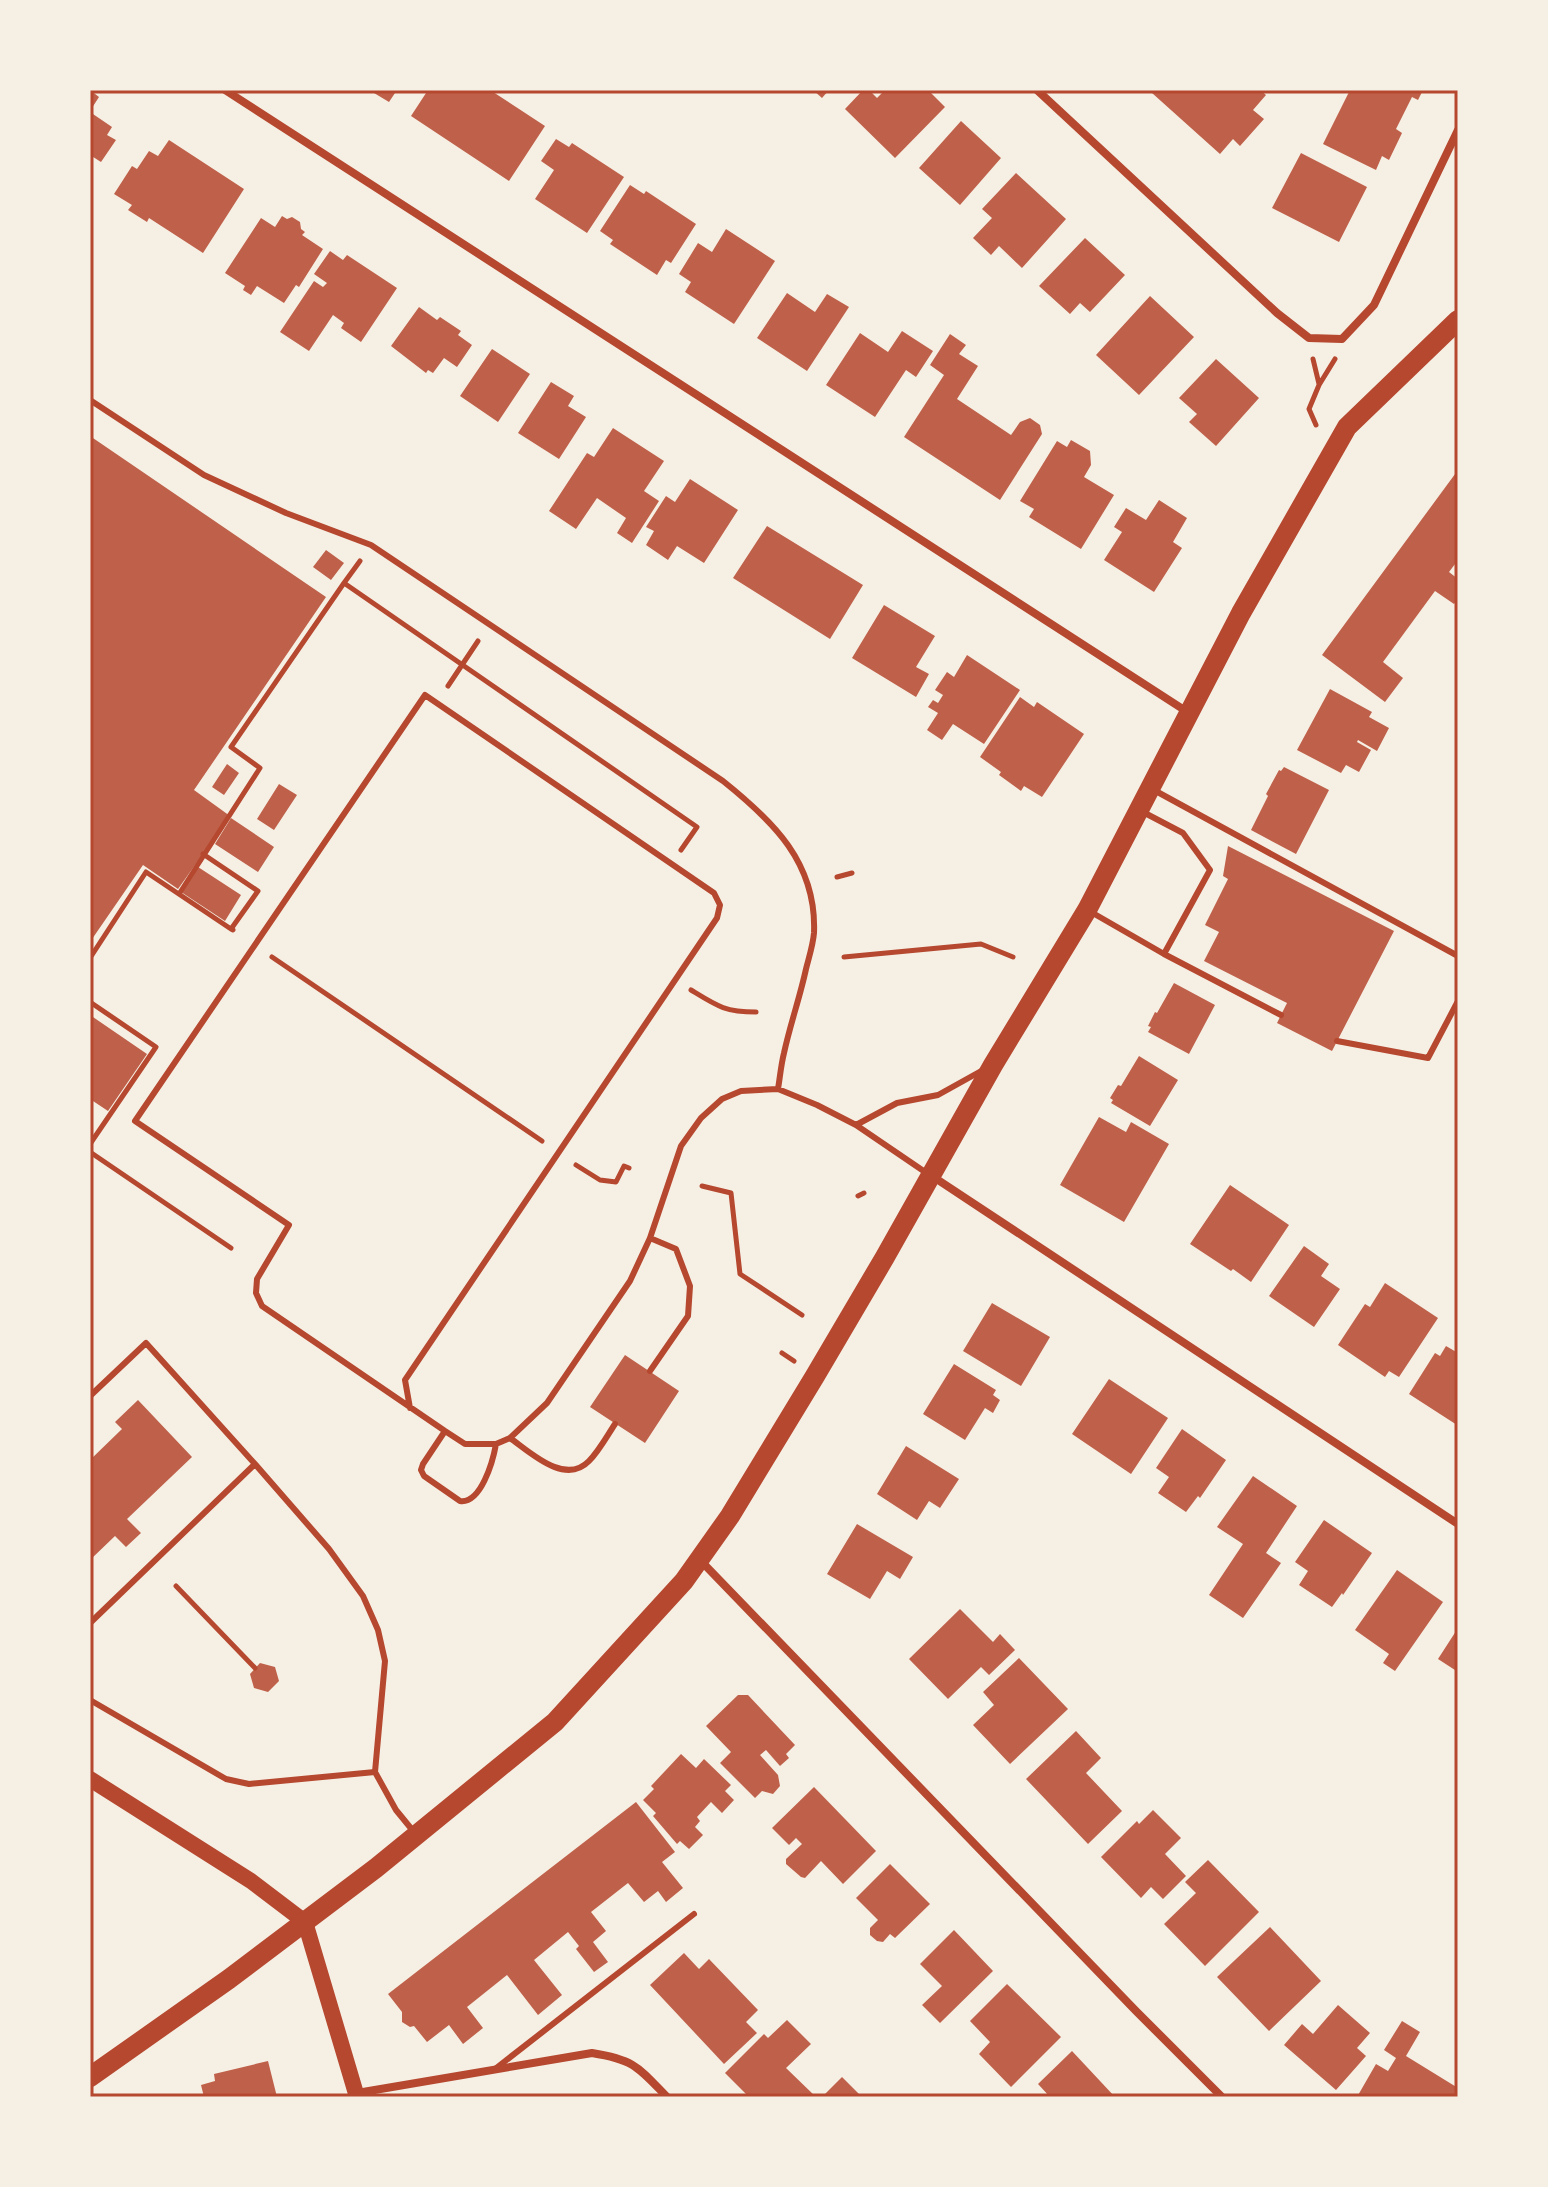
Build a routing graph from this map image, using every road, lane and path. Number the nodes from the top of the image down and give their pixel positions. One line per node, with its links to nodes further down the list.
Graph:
1 (225, 90): 12 (street)
2 (1037, 90): 3 (street)
3 (1458, 130)
4 (1458, 320): 12 (main road)
5 (1336, 359): 7 (path)
6 (1314, 361): 7 (path)
7 (1319, 385): 9 (path)
8 (90, 400): 10 (lane)
9 (1313, 419)
10 (489, 624): 11 (path); 34 (lane)
11 (437, 704): 27 (lane); 48 (lane)
12 (1190, 713): 13 (main road)
13 (1150, 789): 14 (main road); 22 (lane)
14 (1139, 810): 18 (main road); 21 (lane)
15 (202, 854): 19 (path)
16 (852, 873): 17 (path)
17 (837, 877)
18 (1087, 910): 21 (lane); 33 (main road)
19 (231, 929): 20 (path); 26 (path)
20 (240, 935)
21 (1164, 954): 31 (lane)
22 (1458, 956)
23 (272, 957): 36 (path)
24 (844, 957): 25 (path)
25 (1013, 957)
26 (90, 958)
27 (675, 981): 30 (path); 48 (lane)
28 (1458, 1001): 32 (lane)
29 (90, 1002): 37 (path)
30 (756, 1012)
31 (1281, 1015)
32 (1337, 1041)
33 (993, 1065): 35 (lane); 41 (main road)
34 (778, 1089): 35 (lane); 43 (lane)
35 (856, 1125): 41 (lane)
36 (542, 1141)
37 (90, 1144)
38 (90, 1152): 44 (path)
39 (576, 1165): 40 (path)
40 (629, 1168)
41 (931, 1176): 54 (street); 55 (main road)
42 (702, 1186): 45 (path)
43 (650, 1238): 46 (lane); 51 (lane)
44 (231, 1248)
45 (802, 1315)
46 (650, 1371)
47 (90, 1396): 53 (lane)
48 (410, 1408): 50 (lane)
49 (615, 1424): 51 (lane)
50 (445, 1431): 52 (lane); 52 (lane)
51 (510, 1438): 52 (lane)
52 (496, 1444)
53 (255, 1464): 57 (lane); 60 (lane)
54 (1458, 1524)
55 (699, 1559): 62 (main road); 69 (street)
56 (176, 1586): 58 (path)
57 (90, 1623)
58 (255, 1668)
59 (90, 1700): 60 (lane)
60 (375, 1772): 62 (lane)
61 (90, 1779): 64 (main road)
62 (417, 1835): 64 (main road)
63 (694, 1914): 65 (lane)
64 (305, 1922): 66 (main road); 67 (main road)
65 (494, 2070): 67 (street); 68 (street)
66 (90, 2077)
67 (357, 2095)
68 (667, 2097)
69 (1222, 2097)

